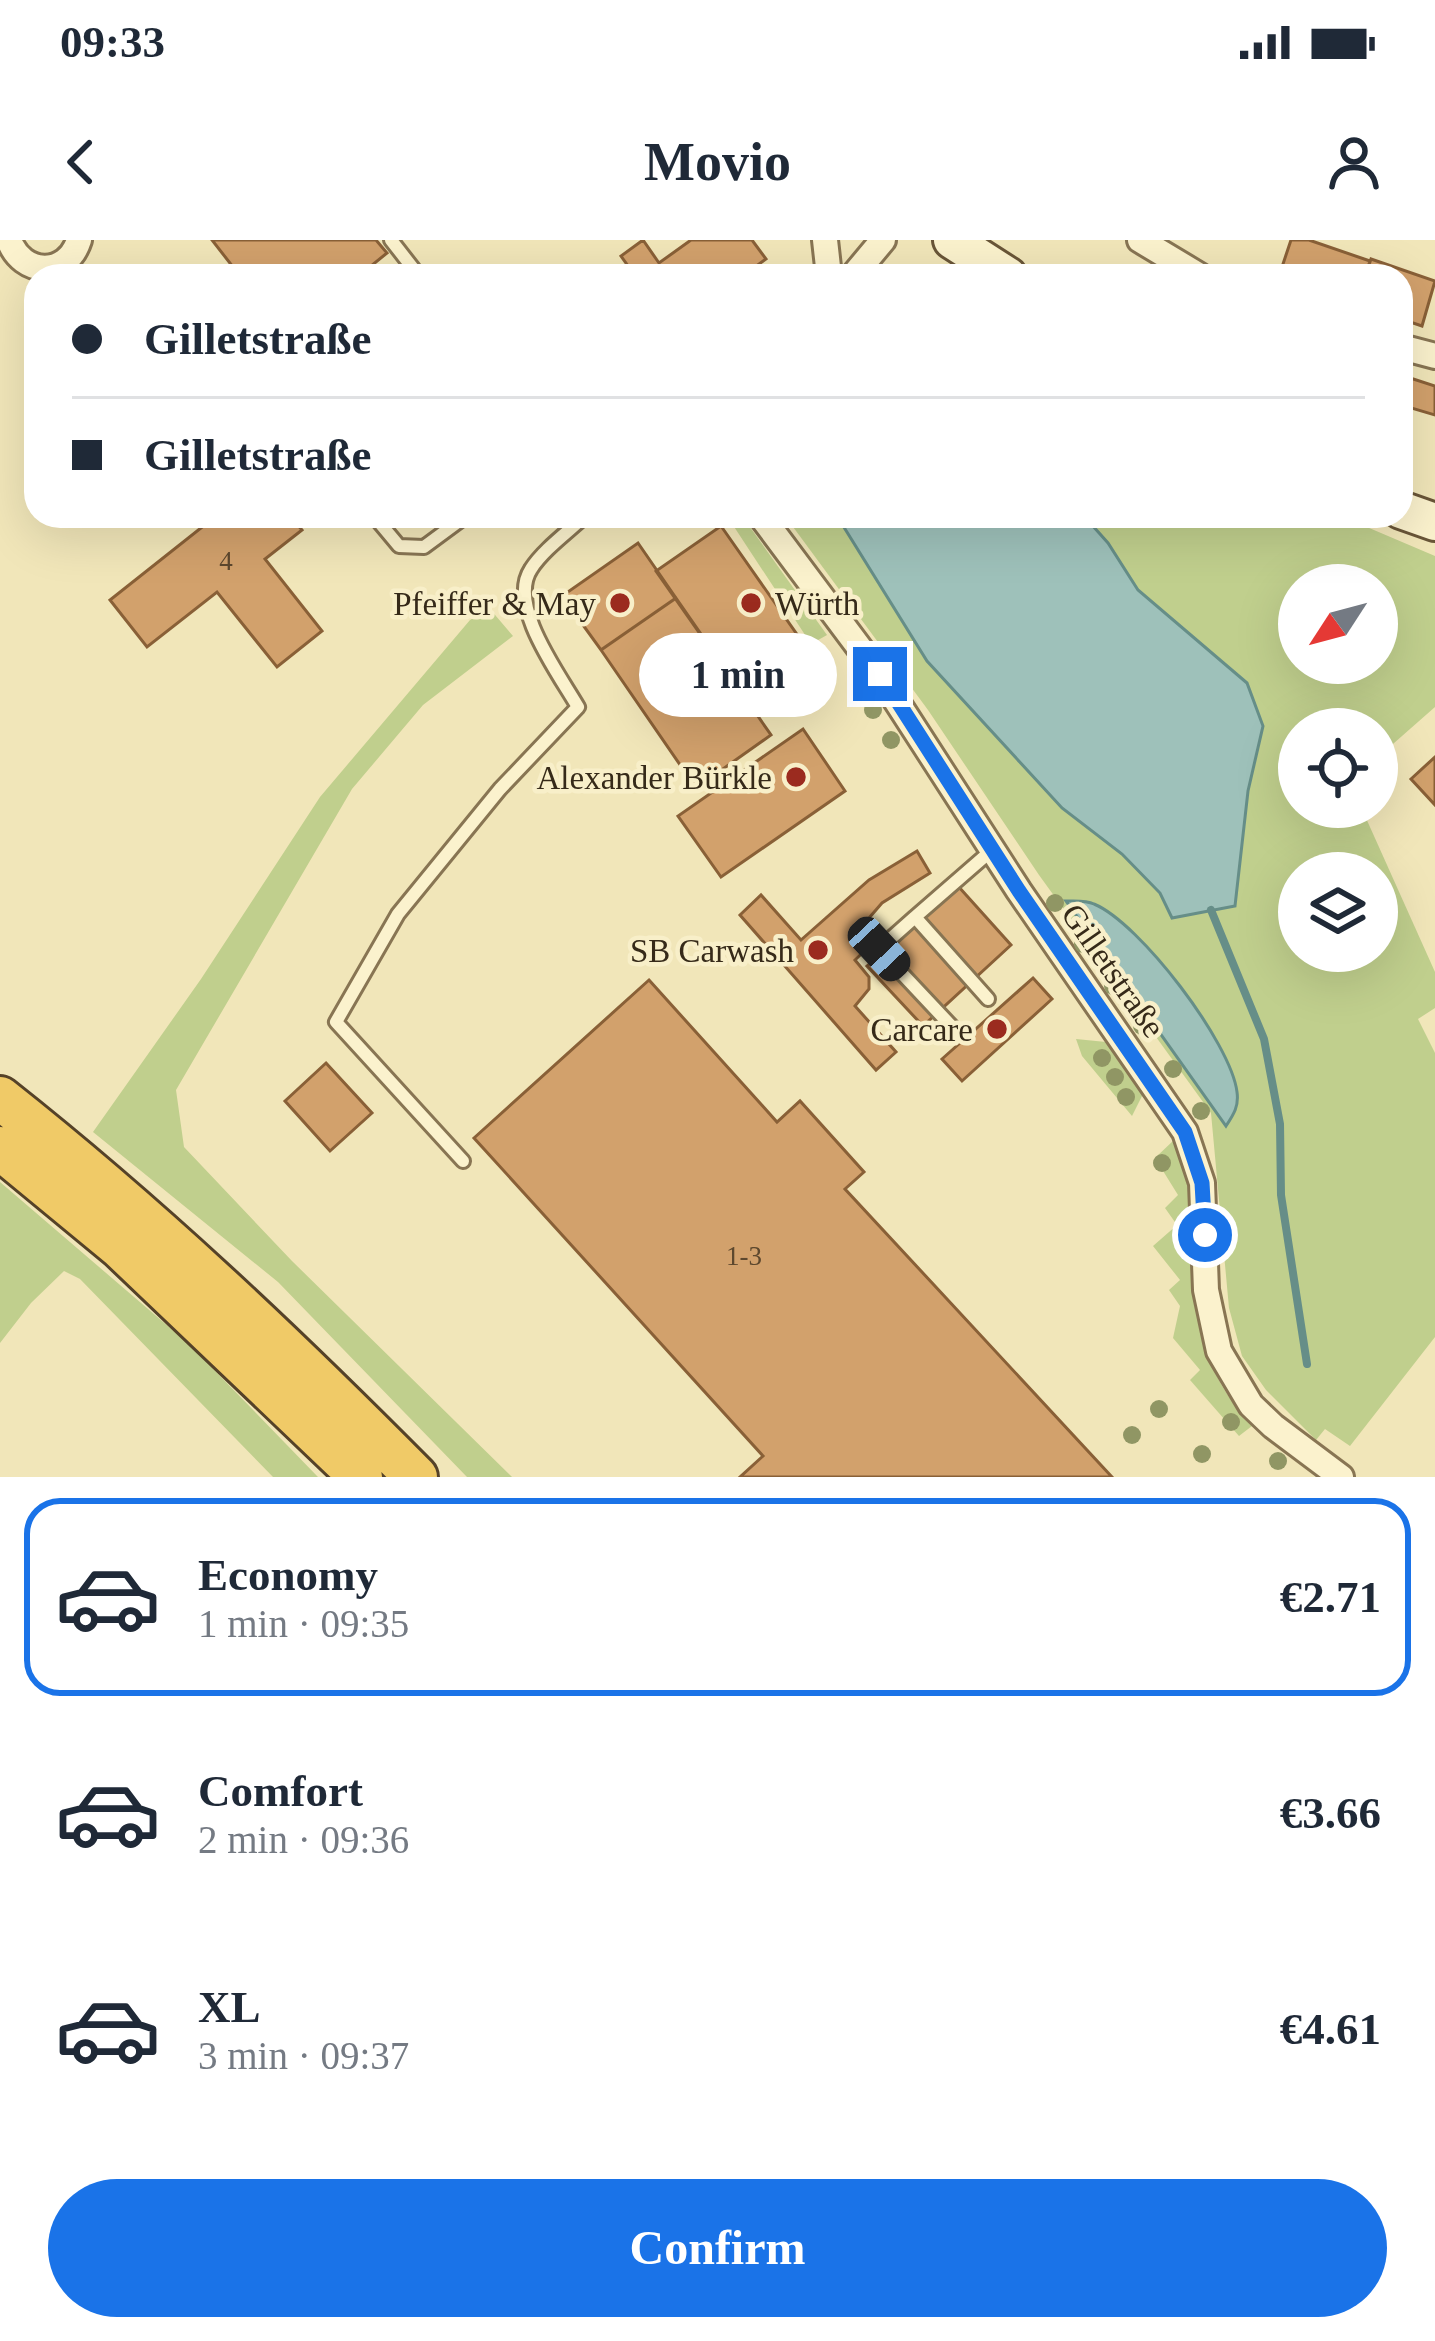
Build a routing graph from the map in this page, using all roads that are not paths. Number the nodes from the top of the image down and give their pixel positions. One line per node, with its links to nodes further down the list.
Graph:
1 (9, 240): 7 (street)
2 (79, 240): 8 (street)
3 (391, 240): 9 (lane)
4 (883, 240): 10 (street)
5 (952, 240): 11 (main road)
6 (1140, 240): 12 (street)
7 (26, 264)
8 (58, 264)
9 (410, 264)
10 (864, 264)
11 (989, 264)
12 (1180, 264)
13 (384, 528): 14 (lane)
14 (450, 528)
15 (573, 528): 23 (lane)
16 (770, 528): 17 (street, Gilletstraße)
17 (993, 849): 18 (lane); 26 (street, Gilletstraße)
18 (915, 916): 19 (lane); 20 (lane)
19 (988, 999)
20 (955, 1030)
21 (0, 1098): 25 (highway)
22 (0, 1148): 24 (highway)
23 (463, 1161)
24 (362, 1477)
25 (416, 1477)
26 (1341, 1477)

